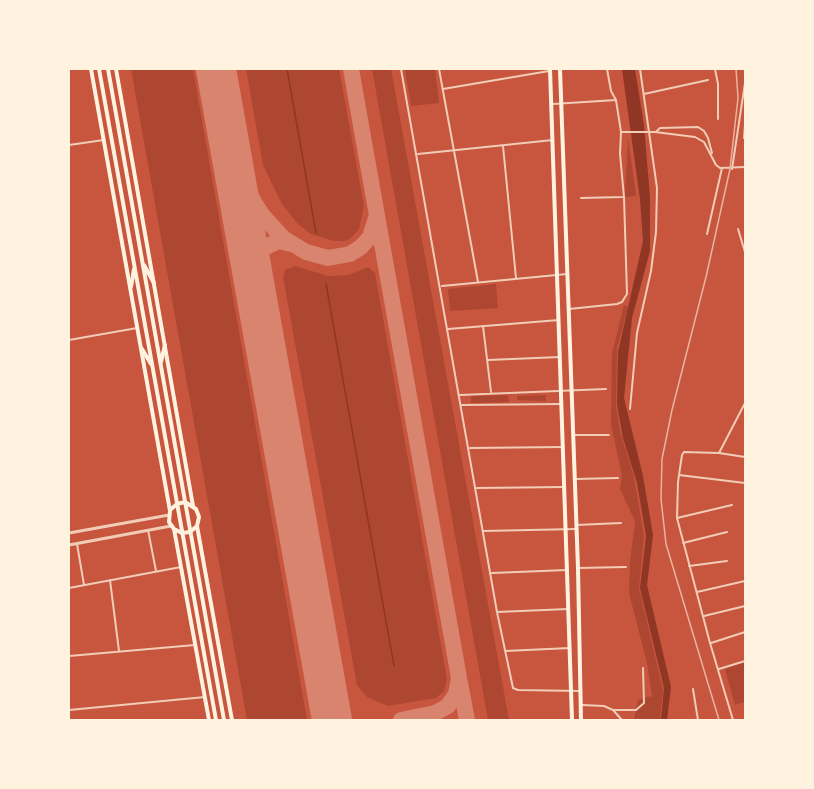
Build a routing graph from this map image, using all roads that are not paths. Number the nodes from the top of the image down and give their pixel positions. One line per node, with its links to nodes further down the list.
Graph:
1 (90, 69): 26 (main road)
2 (99, 69): 42 (main road)
3 (108, 69): 41 (main road)
4 (116, 69): 47 (main road)
5 (401, 69): 31 (street)
6 (439, 69): 14 (street)
7 (560, 69): 18 (main road)
8 (606, 69): 16 (street)
9 (640, 69): 15 (street)
10 (715, 69): 19 (street)
11 (550, 70): 14 (street); 17 (main road)
12 (708, 80): 15 (street)
13 (745, 83): 24 (street)
14 (443, 89): 30 (street)
15 (644, 94): 23 (street)
16 (615, 100): 18 (street); 21 (street)
17 (551, 104): 18 (street); 27 (main road)
18 (561, 104): 44 (main road)
19 (718, 119)
20 (745, 124): 25 (street)
21 (623, 132): 23 (street); 36 (street)
22 (655, 132): 23 (street); 32 (street); 32 (street)
23 (648, 133): 70 (street)
24 (737, 138): 25 (street); 35 (street)
25 (744, 138)
26 (104, 140): 28 (street); 49 (main road)
27 (553, 140): 29 (street); 43 (main road)
28 (69, 145)
29 (503, 145): 30 (street); 45 (street)
30 (454, 150): 31 (street); 46 (street)
31 (417, 154): 48 (street)
32 (716, 165): 34 (street)
33 (745, 167): 35 (street)
34 (722, 168): 35 (street); 39 (street)
35 (732, 169)
36 (624, 197): 37 (street); 50 (street)
37 (581, 198)
38 (738, 229): 40 (street)
39 (707, 234)
40 (745, 252)
41 (142, 263): 47 (main road); 60 (main road)
42 (134, 265): 49 (main road); 61 (main road)
43 (557, 274): 44 (street); 45 (street); 51 (main road)
44 (567, 274): 50 (main road)
45 (516, 278): 46 (street)
46 (478, 282): 48 (street)
47 (154, 283): 56 (main road)
48 (441, 286): 54 (street)
49 (131, 287): 53 (main road)
50 (569, 309): 64 (main road)
51 (559, 320): 52 (street); 58 (main road)
52 (483, 326): 54 (street); 59 (street)
53 (138, 328): 55 (street); 57 (main road)
54 (448, 329): 66 (street)
55 (69, 340)
56 (165, 345): 60 (main road); 88 (main road)
57 (142, 350): 61 (main road); 89 (main road)
58 (560, 357): 59 (street); 63 (main road)
59 (488, 360): 65 (street)
60 (160, 365): 85 (main road)
61 (152, 366): 86 (main road)
62 (606, 389): 64 (street)
63 (561, 390): 64 (street); 65 (street); 68 (main road)
64 (572, 391): 73 (main road)
65 (491, 393): 66 (street)
66 (460, 395): 69 (street)
67 (745, 403): 71 (street)
68 (561, 404): 69 (street); 75 (main road)
69 (462, 405): 76 (street)
70 (630, 409)
71 (739, 415): 72 (street); 77 (street)
72 (745, 418)
73 (573, 435): 74 (street); 80 (main road)
74 (609, 435)
75 (563, 447): 76 (street); 83 (main road)
76 (470, 448): 84 (street)
77 (719, 453): 78 (street); 79 (street)
78 (745, 457)
79 (679, 475): 82 (street); 90 (street)
80 (575, 478): 81 (street); 93 (main road)
81 (618, 478)
82 (745, 483)
83 (564, 487): 84 (street); 95 (main road)
84 (476, 488): 97 (street)
85 (185, 502): 86 (main road); 88 (main road); 98 (main road)
86 (177, 504): 89 (main road); 101 (main road)
87 (732, 505): 90 (street)
88 (193, 506): 92 (main road)
89 (169, 513): 94 (main road); 100 (street)
90 (677, 518): 102 (street)
91 (621, 523): 93 (street)
92 (197, 526): 98 (main road); 142 (main road)
93 (577, 527): 95 (street); 109 (main road)
94 (172, 528): 96 (street); 101 (main road); 107 (main road)
95 (566, 529): 97 (street); 110 (main road)
96 (148, 530): 103 (street); 111 (street)
97 (483, 531): 112 (street)
98 (190, 532): 101 (main road); 141 (main road)
99 (727, 532): 102 (street)
100 (69, 533)
101 (182, 533): 140 (main road)
102 (683, 543): 106 (street)
103 (77, 544): 104 (street); 115 (street)
104 (69, 545)
105 (727, 561): 106 (street)
106 (689, 566): 117 (street)
107 (181, 567): 111 (street); 124 (main road)
108 (626, 567): 109 (street)
109 (578, 568): 134 (main road)
110 (567, 570): 112 (street); 119 (main road)
111 (156, 571): 113 (street)
112 (491, 573): 120 (street)
113 (110, 580): 115 (street); 126 (street)
114 (745, 581): 117 (street)
115 (84, 585): 116 (street)
116 (69, 588)
117 (697, 592): 121 (street)
118 (745, 606): 121 (street)
119 (568, 609): 120 (street); 125 (main road)
120 (497, 612): 127 (street)
121 (703, 616): 123 (street)
122 (745, 632): 123 (street)
123 (710, 643): 131 (street)
124 (195, 645): 126 (street); 135 (main road)
125 (570, 648): 127 (street); 133 (main road)
126 (119, 651): 128 (street)
127 (504, 651): 133 (street)
128 (69, 656)
129 (745, 661): 131 (street)
130 (643, 668): 138 (street)
131 (718, 669): 147 (street)
132 (693, 689): 146 (street)
133 (572, 691): 134 (street); 143 (main road)
134 (581, 691): 136 (main road)
135 (205, 697): 137 (street); 139 (main road)
136 (581, 705): 138 (street); 144 (main road)
137 (69, 710)
138 (613, 710): 145 (street)
139 (209, 720)
140 (216, 720)
141 (224, 720)
142 (232, 720)
143 (572, 720)
144 (581, 720)
145 (622, 720)
146 (698, 720)
147 (733, 720)

